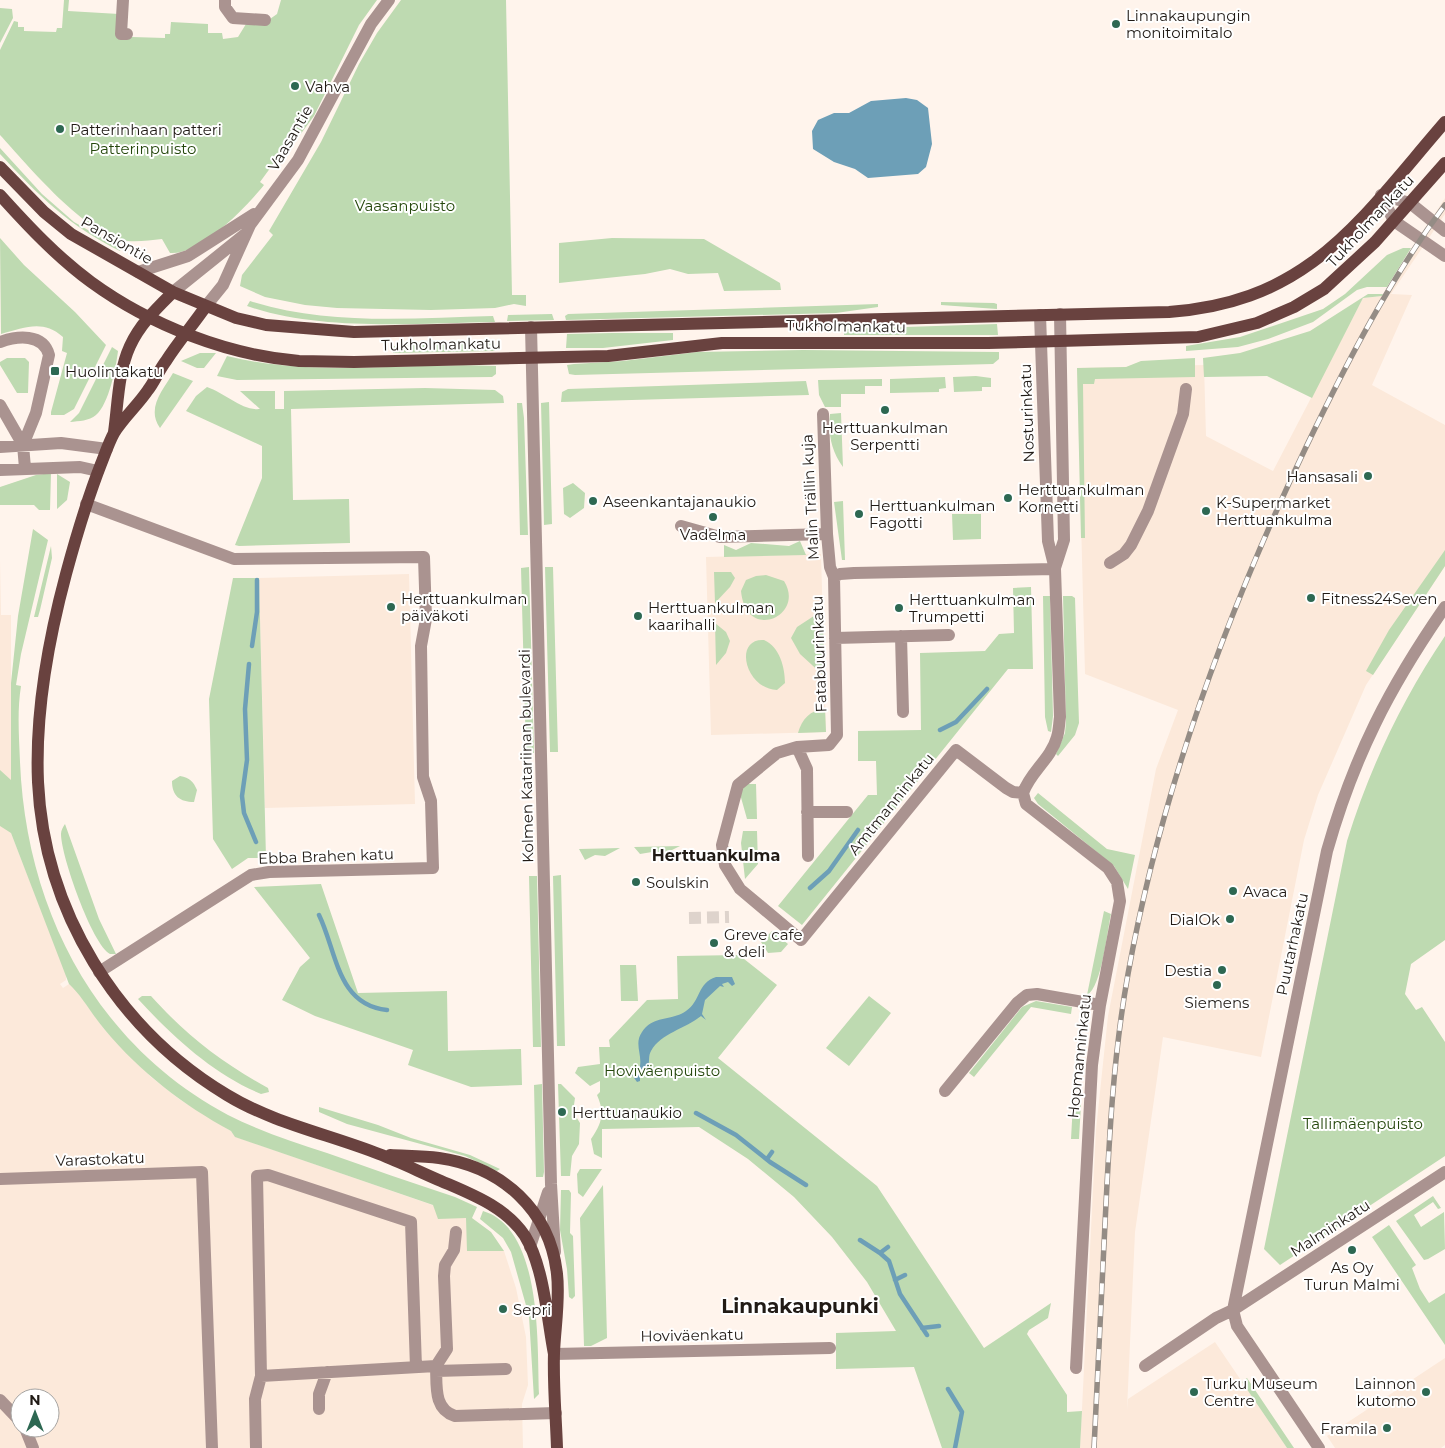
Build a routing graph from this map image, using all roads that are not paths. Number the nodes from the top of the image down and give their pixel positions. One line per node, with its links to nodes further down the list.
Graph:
1 (123, 0): 5 (street)
2 (225, 0): 4 (street)
3 (389, 0): 12 (street, Vaasantie)
4 (265, 20)
5 (127, 34)
6 (1445, 122): 10 (main road, Tukholmankatu)
7 (1445, 163): 11 (main road, Tukholmankatu)
8 (0, 167): 17 (main road, Pansiontie)
9 (0, 195): 22 (main road)
10 (1381, 195): 11 (street); 13 (street); 20 (main road, Tukholmankatu)
11 (1410, 203): 13 (main road, Tukholmankatu); 14 (street)
12 (259, 212): 15 (street, Vaasantie); 17 (street, Vaasantie)
13 (1394, 221): 16 (street); 27 (main road, Tukholmankatu)
14 (1445, 231)
15 (244, 235): 18 (street, Vaasantie); 19 (street, Vaasantie)
16 (1445, 256)
17 (138, 272): 18 (main road, Pansiontie)
18 (173, 292): 19 (main road, Pansiontie); 22 (main road)
19 (206, 306): 23 (main road, Tukholmankatu); 24 (main road)
20 (1060, 314): 21 (main road, Tukholmankatu); 27 (street, Nosturinkatu)
21 (1040, 315): 23 (main road, Tukholmankatu); 26 (street, Nosturinkatu)
22 (149, 316): 24 (main road); 32 (main road)
23 (531, 327): 28 (street, Kolmen Katariinan bulevardi)
24 (187, 333): 28 (main road, Tukholmankatu); 32 (main road)
25 (0, 342): 33 (street)
26 (1041, 342): 27 (main road, Tukholmankatu); 28 (main road, Tukholmankatu); 43 (street, Nosturinkatu)
27 (1061, 342): 43 (street, Nosturinkatu)
28 (532, 358): 62 (street, Kolmen Katariinan bulevardi)
29 (1186, 390): 42 (street)
30 (2, 411): 33 (street)
31 (823, 414): 41 (street, Malin Trällin kuja)
32 (114, 432): 35 (main road)
33 (23, 445): 34 (street); 35 (street); 36 (street)
34 (0, 447)
35 (107, 449): 38 (main road)
36 (25, 468): 37 (street); 38 (street)
37 (0, 470)
38 (98, 471): 39 (main road)
39 (86, 504): 56 (main road); 56 (street, Ebba Brahen katu)
40 (681, 526): 41 (street)
41 (827, 534): 44 (street, Malin Trällin kuja)
42 (1110, 563)
43 (1055, 570): 44 (street, Fatabuurinkatu); 51 (street, Nosturinkatu)
44 (834, 576): 48 (street, Fatabuurinkatu)
45 (1445, 607): 67 (street, Puutarhakatu)
46 (949, 635): 47 (street)
47 (901, 636): 48 (street); 49 (street)
48 (835, 638): 50 (street, Fatabuurinkatu)
49 (903, 712)
50 (797, 747): 52 (street); 55 (street, Fatabuurinkatu)
51 (1023, 793): 55 (street, Amtmanninkatu); 57 (street, Hopmanninkatu)
52 (807, 812): 53 (street); 54 (street)
53 (847, 812)
54 (808, 856)
55 (801, 940)
56 (99, 972): 59 (main road)
57 (1100, 1005): 58 (street); 72 (street, Hopmanninkatu)
58 (944, 1091)
59 (379, 1154): 63 (main road); 65 (main road)
60 (1445, 1172): 67 (street, Malminkatu)
61 (0, 1179): 81 (street, Varastokatu)
62 (551, 1184): 63 (street, Kolmen Katariinan bulevardi); 66 (street, Kolmen Katariinan bulevardi)
63 (540, 1218): 65 (street, Kolmen Katariinan bulevardi); 66 (main road)
64 (456, 1232): 73 (street)
65 (530, 1247): 69 (main road)
66 (555, 1255): 69 (main road)
67 (1233, 1310): 70 (street, Malminkatu); 84 (street)
68 (830, 1348): 69 (street, Hoviväenkatu)
69 (554, 1354): 80 (main road)
70 (1145, 1366)
71 (416, 1368): 73 (street); 75 (street); 76 (street)
72 (1076, 1368)
73 (436, 1369): 74 (street); 80 (street)
74 (506, 1369)
75 (327, 1372): 76 (street); 78 (street)
76 (261, 1376): 82 (street)
77 (0, 1400): 79 (street)
78 (319, 1409)
79 (10, 1410)
80 (556, 1413): 83 (main road)
81 (212, 1448)
82 (256, 1448)
83 (557, 1448)
84 (1319, 1448)

